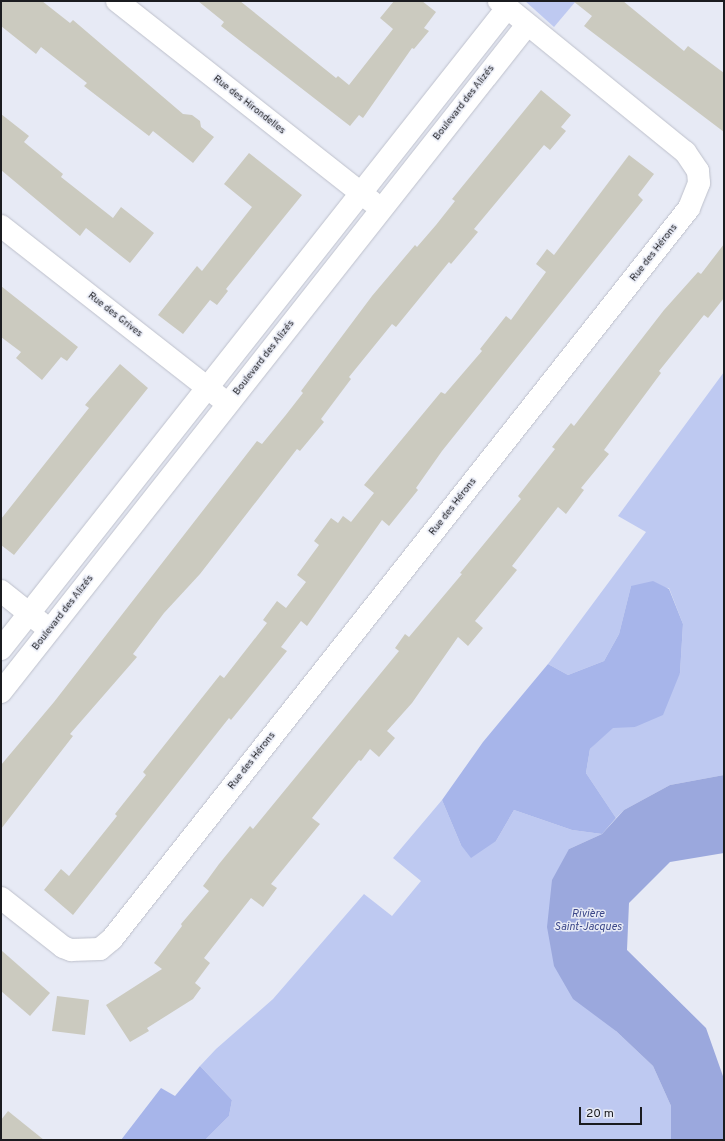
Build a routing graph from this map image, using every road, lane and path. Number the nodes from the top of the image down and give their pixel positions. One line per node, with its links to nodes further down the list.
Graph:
1 (117, 1): 4 (street, Rue des Hirondelles)
2 (503, 4): 3 (street, Rue des Hérons); 4 (street)
3 (527, 25): 5 (street, Boulevard des Alizés); 14 (street, Rue des Hérons)
4 (361, 193): 5 (street, Rue des Hirondelles); 7 (street)
5 (381, 210): 8 (street, Boulevard des Alizés)
6 (1, 226): 7 (street, Rue des Grives)
7 (208, 388): 8 (street, Rue des Grives); 10 (street)
8 (228, 404): 11 (street, Boulevard des Alizés)
9 (1, 592): 10 (street)
10 (29, 614): 11 (street); 12 (street)
11 (50, 630): 13 (street, Boulevard des Alizés)
12 (1, 649)
13 (1, 692)
14 (1, 898)

